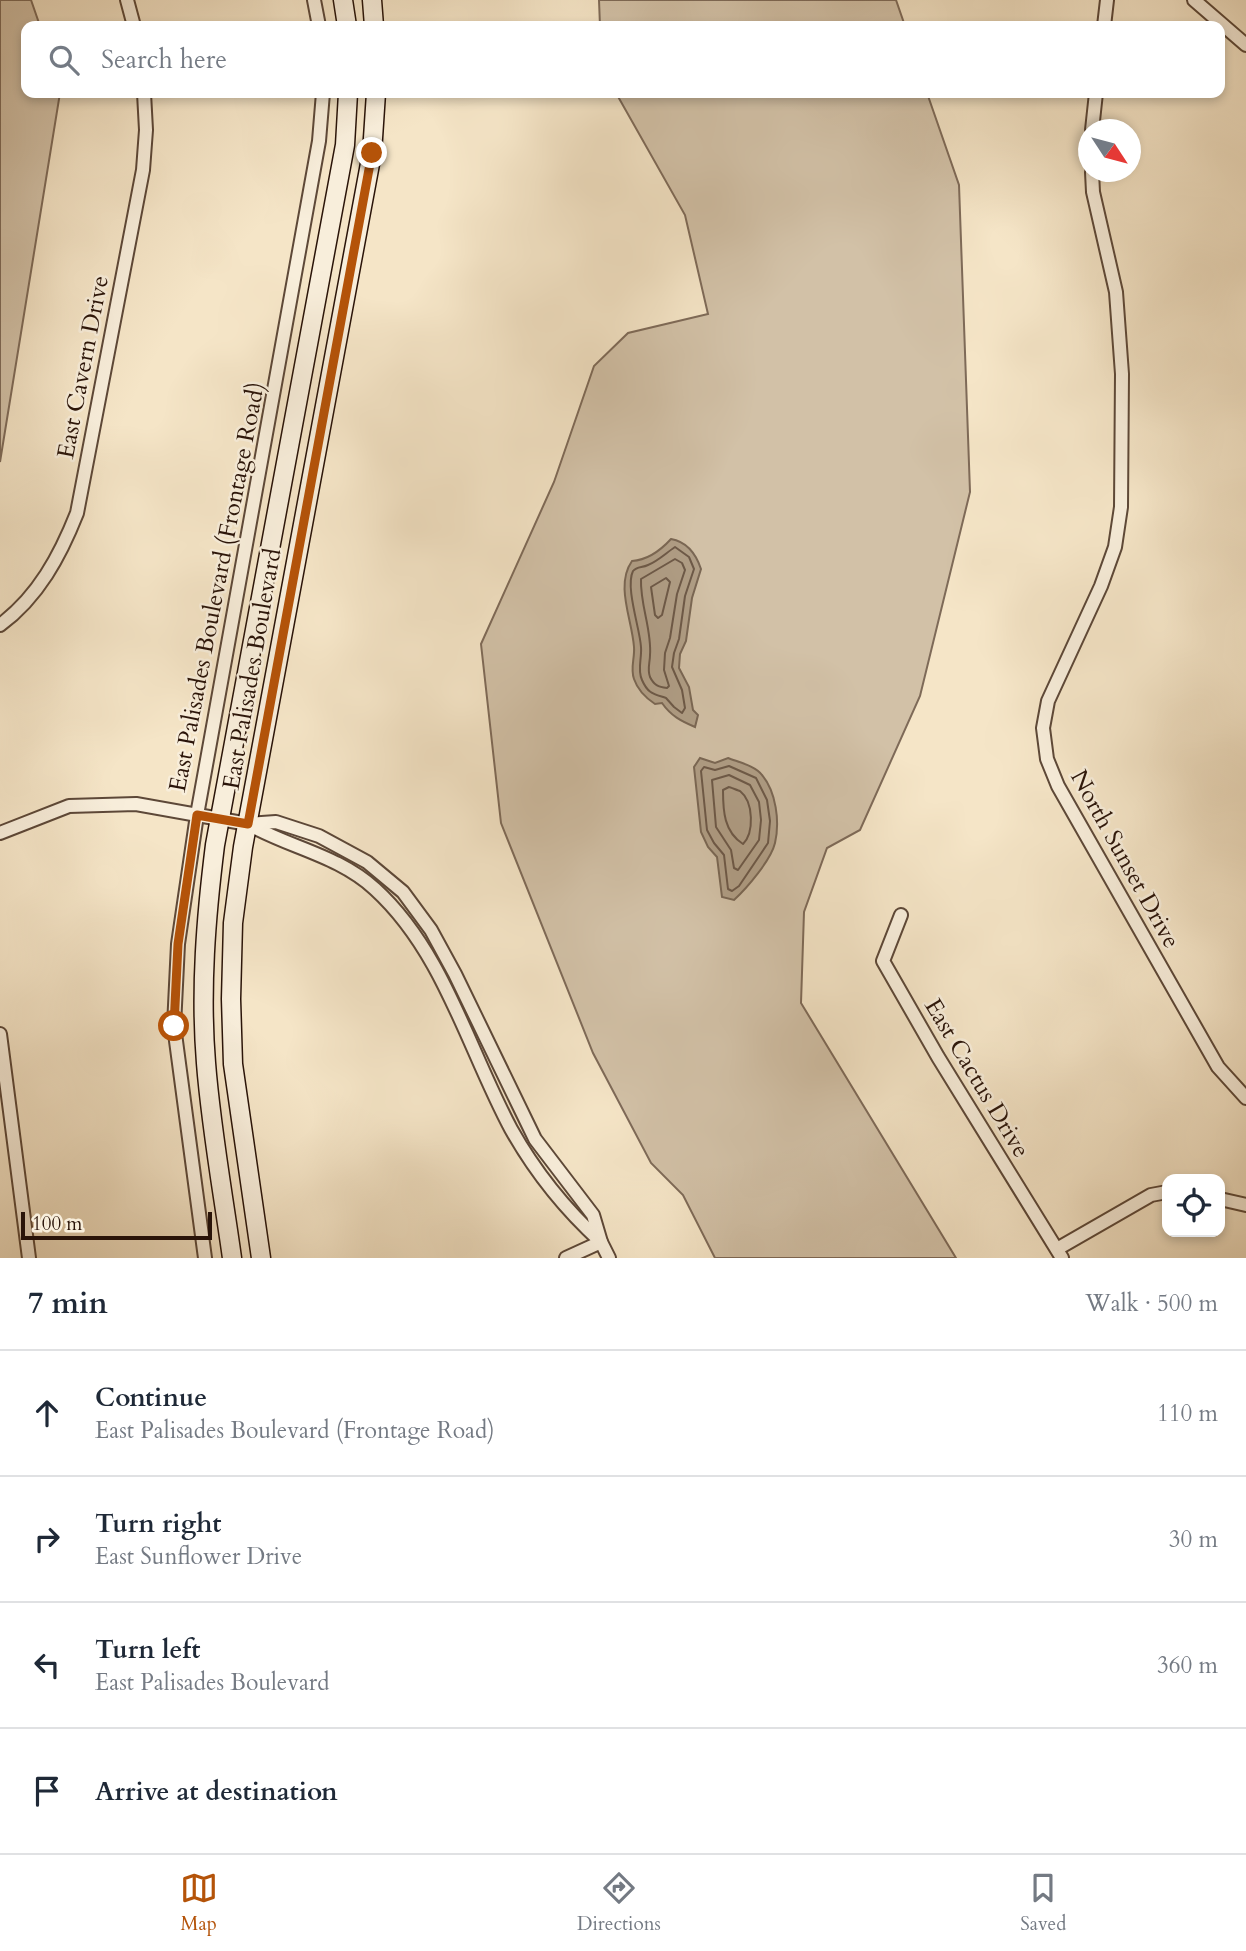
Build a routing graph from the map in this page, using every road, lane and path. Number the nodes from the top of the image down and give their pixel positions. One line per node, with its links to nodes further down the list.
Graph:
1 (127, 0): 7 (street)
2 (314, 0): 8 (street)
3 (343, 0): 9 (street)
4 (372, 0): 10 (street)
5 (1107, 0): 11 (street)
6 (1194, 0): 12 (street)
7 (133, 21)
8 (318, 21)
9 (346, 21)
10 (374, 21)
11 (1105, 21)
12 (1218, 21)
13 (1225, 27): 14 (street)
14 (1246, 45)
15 (144, 98): 22 (street, East Cavern Drive)
16 (323, 98): 23 (street, East Palisades Boulevard (Frontage Road))
17 (348, 98): 24 (street, East Palisades Boulevard)
18 (376, 98): 25 (street, East Palisades Boulevard)
19 (1095, 98): 20 (street)
20 (1093, 119)
21 (1092, 182): 33 (street, North Sunset Drive)
22 (0, 625)
23 (197, 815): 24 (street); 26 (street); 41 (street, East Palisades Boulevard (Frontage Road))
24 (221, 819): 25 (street); 42 (street, East Palisades Boulevard)
25 (248, 824): 28 (street); 29 (street); 43 (street, East Palisades Boulevard)
26 (0, 833)
27 (901, 915): 39 (street, East Cactus Drive)
28 (431, 930): 29 (street); 31 (street)
29 (418, 939): 32 (street)
30 (0, 1034): 34 (street)
31 (504, 1077): 32 (street); 38 (street)
32 (490, 1084): 38 (street)
33 (1246, 1098)
34 (6, 1146): 40 (street)
35 (1162, 1193): 39 (street)
36 (1225, 1200): 37 (street)
37 (1246, 1205)
38 (601, 1242): 44 (street); 45 (street)
39 (1060, 1254)
40 (29, 1258)
41 (205, 1258)
42 (232, 1258)
43 (261, 1258)
44 (566, 1258)
45 (609, 1258)

